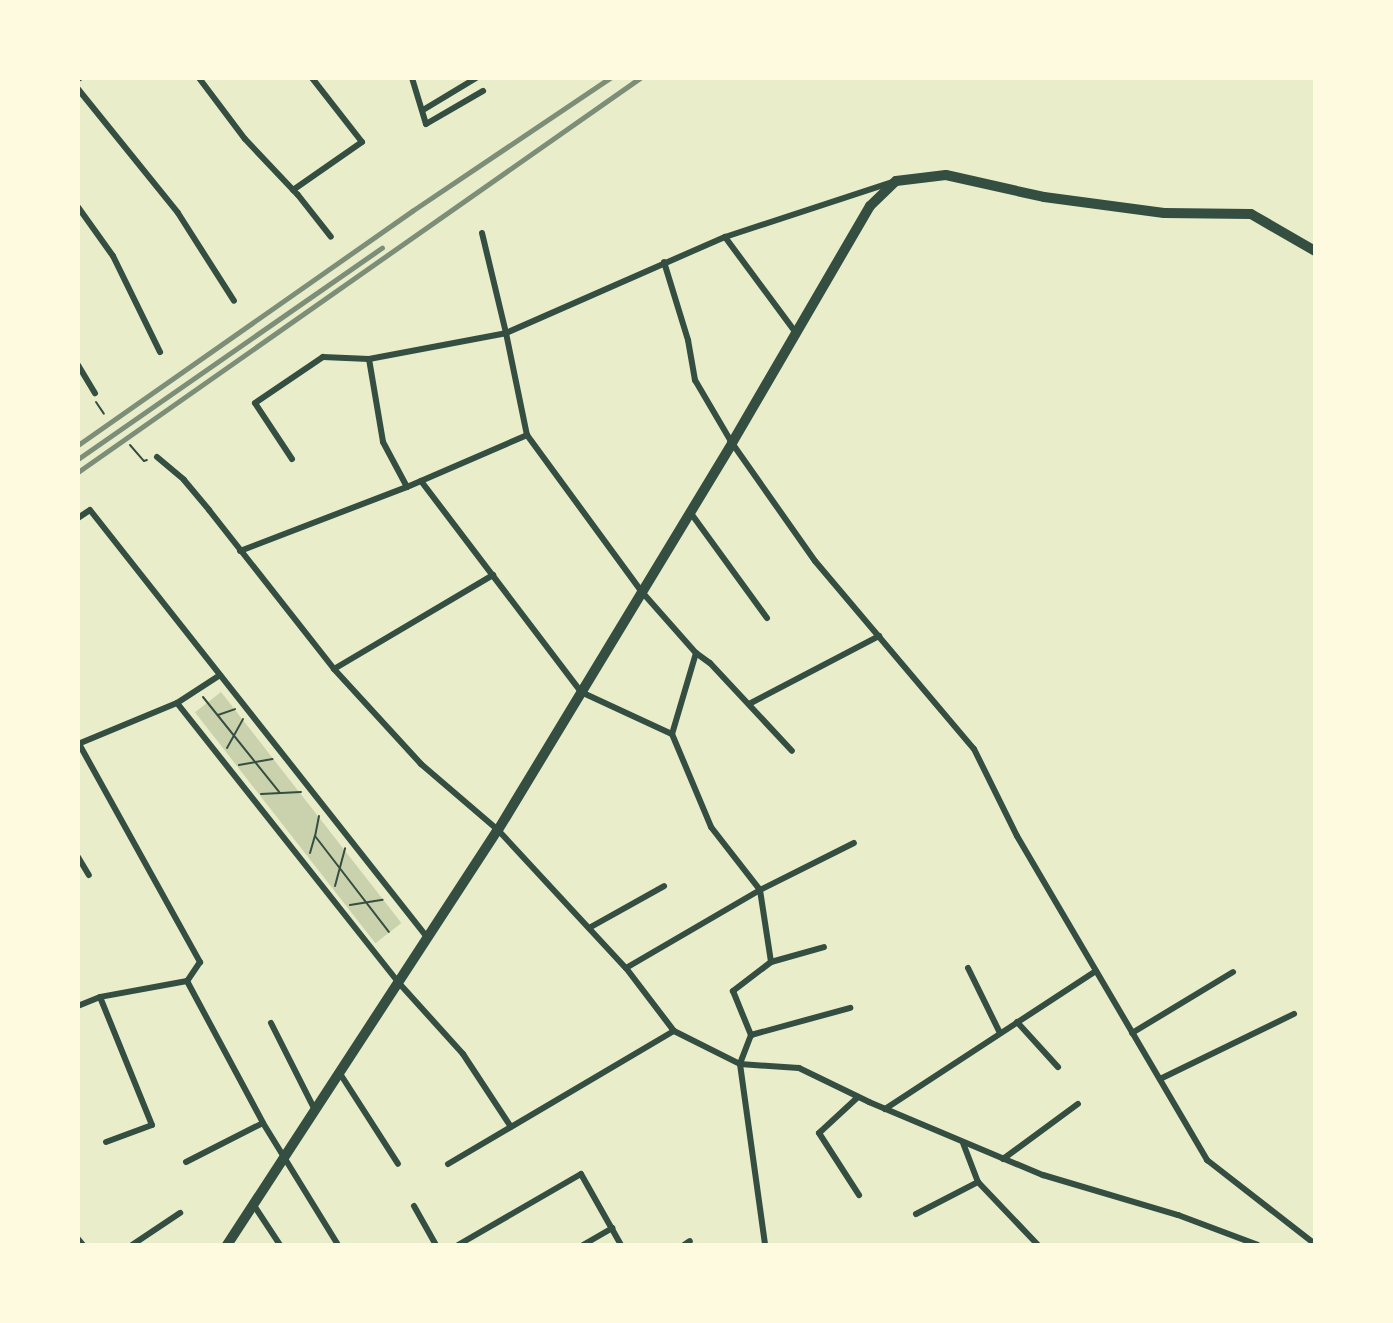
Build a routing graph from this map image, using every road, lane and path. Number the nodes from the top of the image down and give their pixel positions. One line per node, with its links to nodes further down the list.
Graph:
1 (200, 78): 9 (street)
2 (312, 78): 9 (street)
3 (412, 78): 7 (street)
4 (476, 78): 7 (street)
5 (78, 89): 16 (street)
6 (483, 91): 7 (street)
7 (423, 110)
8 (896, 181): 13 (street); 14 (street); 18 (street)
9 (293, 190): 12 (street)
10 (78, 207): 19 (street)
11 (482, 233): 17 (street)
12 (331, 237)
13 (725, 237): 15 (street); 18 (street)
14 (1315, 251)
15 (664, 262): 17 (street); 24 (street)
16 (234, 301)
17 (506, 333): 20 (street); 23 (street)
18 (795, 333): 24 (street)
19 (160, 352)
20 (369, 359): 27 (street); 29 (street)
21 (79, 367): 22 (street)
22 (95, 393)
23 (527, 435): 28 (street); 34 (street)
24 (732, 443): 30 (street); 36 (street)
25 (130, 445): 26 (path)
26 (157, 457): 32 (street)
27 (292, 459)
28 (421, 481): 29 (street); 33 (street)
29 (407, 487): 32 (street)
30 (690, 512): 34 (street); 35 (street)
31 (78, 518): 39 (street)
32 (240, 551): 38 (street)
33 (493, 575): 38 (street); 41 (street)
34 (642, 592): 37 (street); 41 (street)
35 (767, 618)
36 (879, 636): 43 (street); 79 (street)
37 (696, 653): 43 (street); 46 (street)
38 (334, 669): 58 (street)
39 (220, 675): 40 (street); 44 (street)
40 (197, 690): 42 (street); 45 (path)
41 (581, 692): 46 (street); 58 (street)
42 (177, 702): 48 (street); 51 (street)
43 (750, 704): 49 (street)
44 (246, 708): 45 (path); 47 (path); 50 (street)
45 (218, 715): 47 (path)
46 (672, 734): 67 (street)
47 (234, 735): 51 (path); 52 (path)
48 (78, 743): 81 (street)
49 (792, 751)
50 (285, 757): 52 (path); 54 (street)
51 (221, 759): 53 (street)
52 (255, 762): 53 (path); 55 (path)
53 (228, 767): 56 (street)
54 (312, 791): 55 (path); 57 (street)
55 (280, 793): 56 (path)
56 (249, 794): 63 (street)
57 (322, 804): 59 (path); 60 (street)
58 (498, 830): 72 (street); 74 (street)
59 (315, 836): 63 (path); 64 (path)
60 (348, 837): 64 (path); 69 (street)
61 (854, 843): 67 (street)
62 (78, 857): 65 (street)
63 (307, 867): 68 (street)
64 (340, 869): 68 (path); 70 (path)
65 (89, 875)
66 (664, 886): 72 (street)
67 (760, 890): 76 (street); 77 (street)
68 (331, 898): 71 (street)
69 (395, 898): 70 (path); 74 (street)
70 (366, 903): 71 (path); 73 (path)
71 (339, 907): 82 (street)
72 (590, 928): 77 (street)
73 (389, 932)
74 (427, 938): 82 (street)
75 (824, 946): 76 (street)
76 (771, 962): 92 (street)
77 (626, 968): 89 (street)
78 (968, 968): 90 (street)
79 (1096, 971): 87 (street); 91 (street)
80 (1233, 972): 91 (street)
81 (187, 981): 83 (street); 101 (street)
82 (398, 982): 95 (street); 102 (street)
83 (100, 997): 84 (street); 103 (street)
84 (78, 1006)
85 (850, 1008): 92 (street)
86 (1294, 1014): 96 (street)
87 (1017, 1022): 90 (street); 94 (street)
88 (272, 1023): 99 (street)
89 (674, 1031): 93 (street); 102 (street)
90 (1000, 1033): 100 (street)
91 (1132, 1033): 96 (street)
92 (751, 1035): 93 (street)
93 (740, 1064): 97 (street); 128 (street)
94 (1058, 1067)
95 (338, 1071): 99 (street); 108 (street)
96 (1160, 1079): 118 (street)
97 (858, 1097): 100 (street); 111 (street)
98 (1078, 1104): 106 (street)
99 (314, 1108): 105 (street)
100 (885, 1109): 104 (street)
101 (263, 1123): 105 (street); 107 (street)
102 (511, 1127): 109 (street)
103 (106, 1142)
104 (963, 1143): 106 (street); 110 (street)
105 (283, 1156): 112 (street); 123 (street)
106 (1003, 1159): 130 (street)
107 (186, 1162)
108 (398, 1164)
109 (448, 1164)
110 (978, 1182): 115 (street); 129 (street)
111 (859, 1195)
112 (252, 1203): 121 (street); 122 (street)
113 (414, 1206): 124 (street)
114 (180, 1212): 120 (street)
115 (916, 1214)
116 (613, 1228): 125 (street); 126 (street); 127 (street)
117 (78, 1239): 119 (street)
118 (1315, 1244)
119 (83, 1245)
120 (132, 1245)
121 (227, 1245)
122 (280, 1245)
123 (338, 1245)
124 (436, 1245)
125 (458, 1245)
126 (583, 1245)
127 (621, 1245)
128 (765, 1245)
129 (1038, 1245)
130 (1257, 1245)

